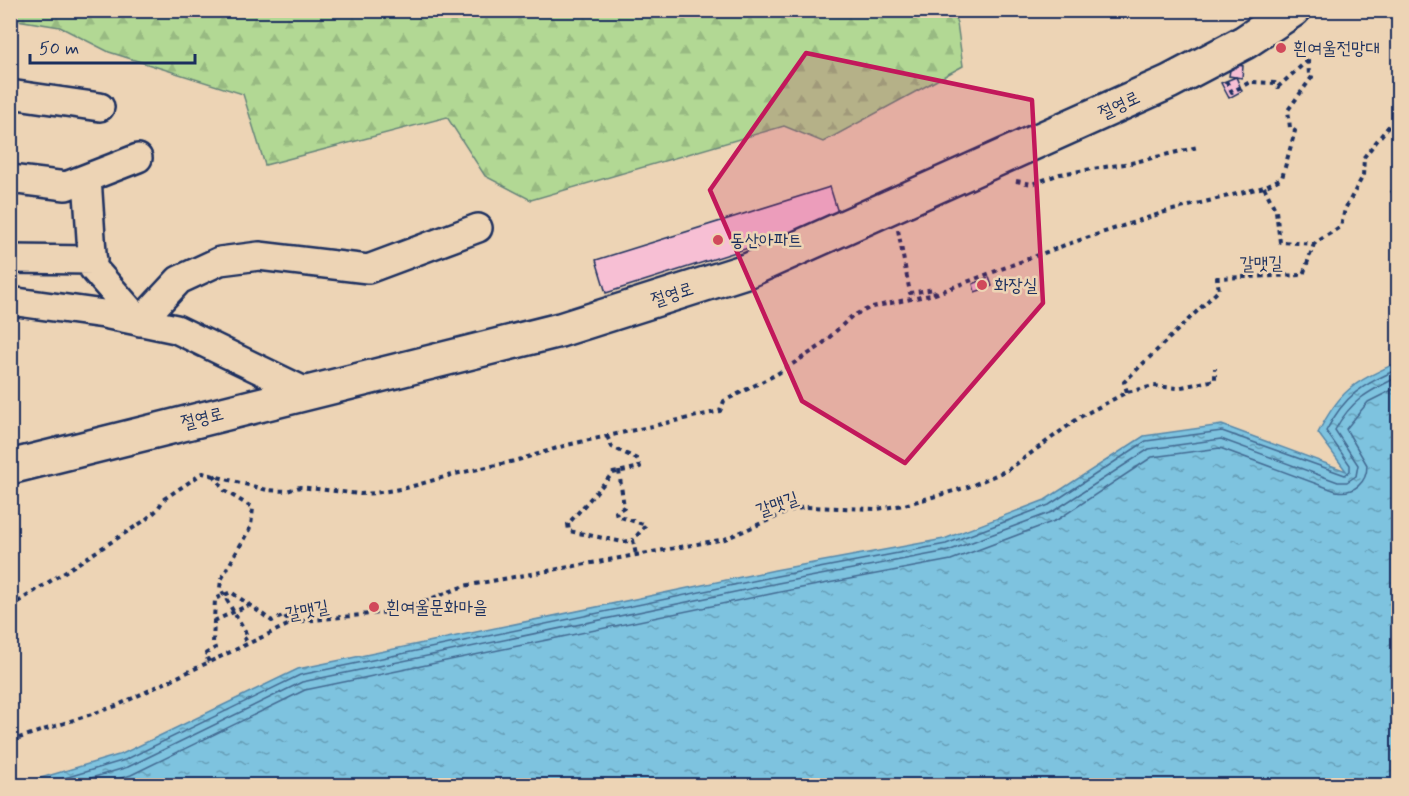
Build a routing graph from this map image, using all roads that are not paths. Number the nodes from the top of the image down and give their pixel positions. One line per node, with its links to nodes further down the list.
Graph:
1 (1293, 10): 12 (main road, 절영로)
2 (10, 94): 3 (lane)
3 (100, 107)
4 (138, 158): 5 (lane)
5 (87, 178): 6 (lane); 9 (lane)
6 (10, 179)
7 (478, 228): 11 (lane)
8 (10, 259): 9 (lane)
9 (93, 260): 11 (lane)
10 (10, 301): 11 (lane)
11 (140, 322): 12 (lane)
12 (308, 393): 13 (main road, 절영로)
13 (10, 466)

